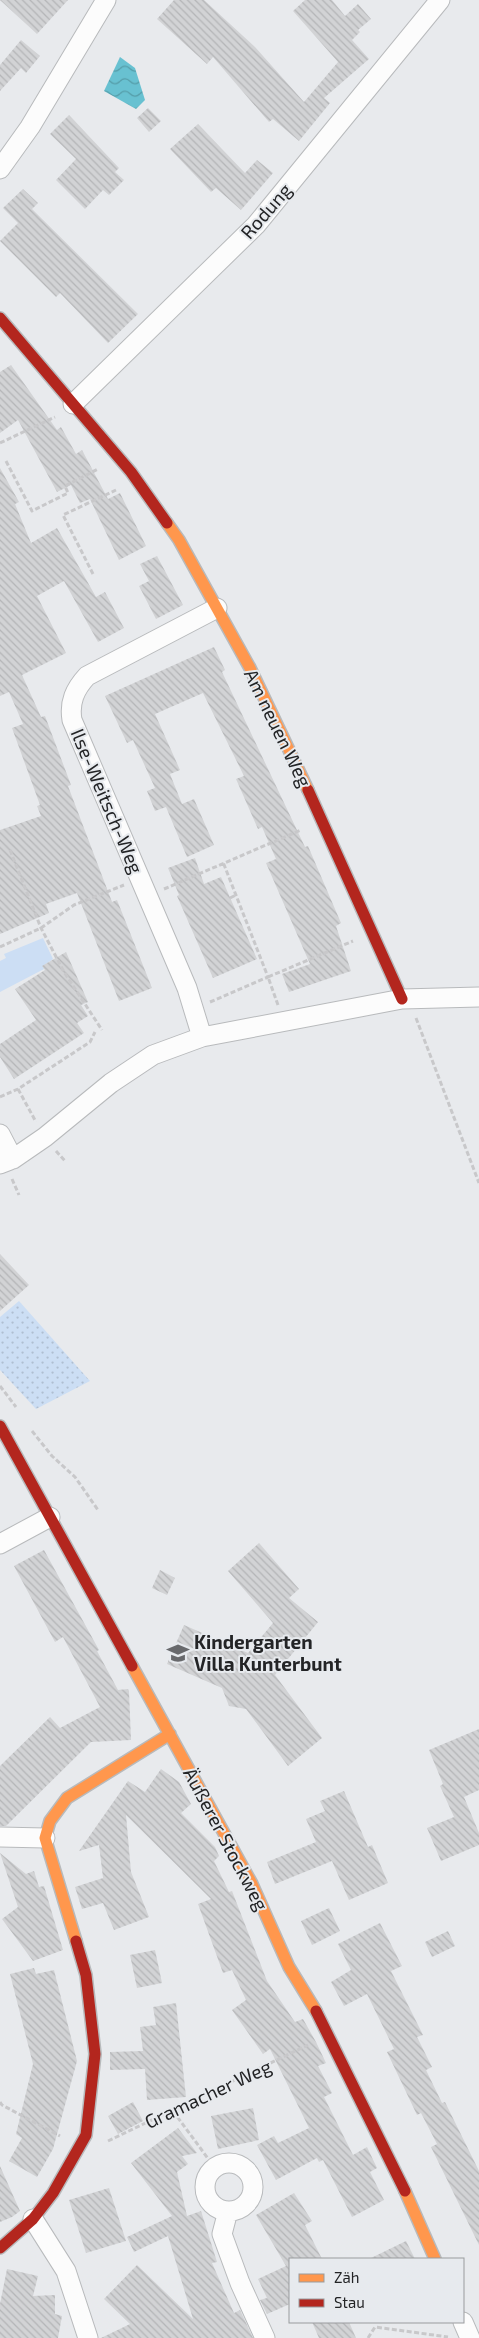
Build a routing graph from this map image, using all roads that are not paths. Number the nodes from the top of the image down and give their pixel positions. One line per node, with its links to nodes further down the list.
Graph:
1 (106, 0): 3 (street)
2 (440, 0): 5 (street, Rodung)
3 (0, 169)
4 (0, 318): 5 (street, Am neuen Weg)
5 (74, 406): 6 (street, Am neuen Weg)
6 (217, 608): 8 (street, Am neuen Weg); 9 (street, Ilse-Weitsch-Weg)
7 (479, 997): 8 (street)
8 (402, 999): 9 (street)
9 (202, 1037): 11 (street)
10 (0, 1134): 11 (street)
11 (7, 1162)
12 (0, 1426): 13 (street, Äußerer Stockweg)
13 (50, 1517): 14 (street); 15 (street, Äußerer Stockweg)
14 (0, 1544)
15 (170, 1734): 17 (street); 21 (street, Äußerer Stockweg)
16 (0, 1837): 17 (street)
17 (45, 1838): 19 (street)
18 (228, 2211): 18 (street); 25 (street)
19 (33, 2219): 20 (street); 24 (street)
20 (0, 2248)
21 (435, 2258)
22 (463, 2323): 26 (street)
23 (479, 2333): 27 (street)
24 (88, 2338)
25 (265, 2338)
26 (470, 2338)
27 (476, 2338)

